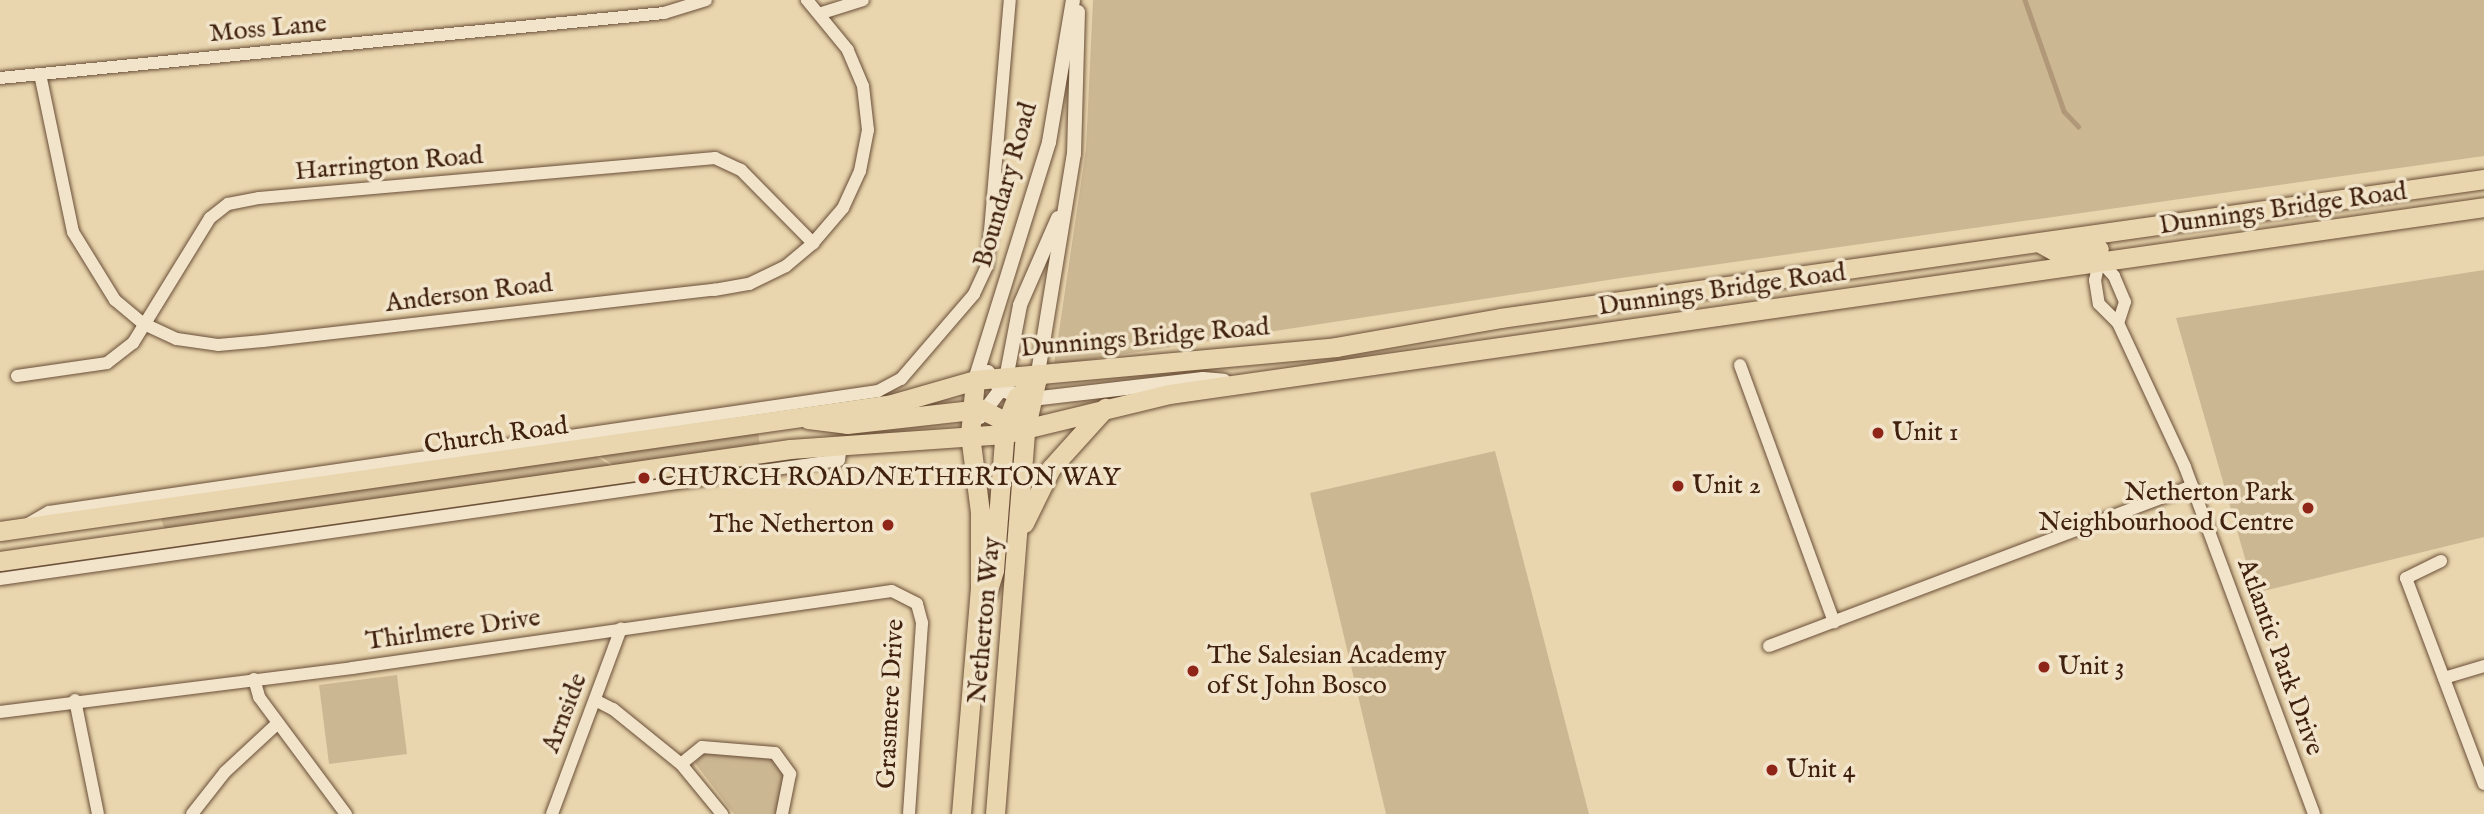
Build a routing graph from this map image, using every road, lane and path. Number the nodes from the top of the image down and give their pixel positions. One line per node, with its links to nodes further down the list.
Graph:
1 (706, 0): 7 (street, Moss Lane)
2 (807, 0): 6 (street)
3 (863, 0): 6 (street)
4 (1010, 0): 26 (street, Church Road)
5 (1076, 0): 10 (street, Boundary Road); 20 (street, Boundary Road)
6 (822, 13): 12 (street, Anderson Road)
7 (40, 74): 8 (street, Moss Lane); 14 (street, Anderson Road)
8 (0, 78)
9 (2484, 179): 13 (main road, Dunnings Bridge Road)
10 (1067, 197): 17 (street, Boundary Road); 20 (street)
11 (2484, 207): 13 (main road, Dunnings Bridge Road)
12 (813, 243): 14 (street, Anderson Road); 14 (street, Harrington Road)
13 (2099, 248): 15 (street, Atlantic Park Drive); 15 (street, Atlantic Park Drive); 17 (main road, Dunnings Bridge Road); 19 (main road, Dunnings Bridge Road)
14 (142, 323): 18 (street, Harrington Road)
15 (2119, 323): 25 (street, Atlantic Park Drive)
16 (1740, 365): 34 (street)
17 (1043, 375): 20 (main road, Dunnings Bridge Road); 20 (main road)
18 (17, 376)
19 (1250, 384): 20 (street); 21 (main road, Dunnings Bridge Road)
20 (1004, 387): 22 (main road, Church Road); 23 (main road, Netherton Way); 23 (street); 24 (main road)
21 (1105, 408): 24 (main road, Dunnings Bridge Road); 28 (main road)
22 (801, 418): 23 (main road); 26 (main road, Church Road)
23 (974, 420): 24 (main road, Dunnings Bridge Road); 24 (main road); 30 (main road, Church Road); 36 (main road, Netherton Way)
24 (1016, 432): 28 (main road, Netherton Way); 36 (main road)
25 (2192, 486): 34 (street); 56 (street, Atlantic Park Drive)
26 (21, 528): 27 (main road, Church Road)
27 (0, 531)
28 (1019, 535): 55 (main road, Netherton Way)
29 (0, 561): 30 (main road, Church Road)
30 (63, 561): 32 (street, Church Road)
31 (2441, 561): 39 (street)
32 (0, 579)
33 (910, 599): 35 (street, Thirlmere Drive); 53 (street, Grasmere Drive)
34 (1833, 622): 37 (street)
35 (621, 628): 40 (street, Thirlmere Drive); 42 (street, Arnside)
36 (976, 628): 54 (main road, Netherton Way)
37 (1769, 646)
38 (2484, 666): 39 (street)
39 (2444, 678): 46 (street)
40 (254, 679): 41 (street, Thirlmere Drive); 44 (street)
41 (75, 700): 43 (street, Thirlmere Drive); 47 (street)
42 (595, 700): 45 (street); 50 (street, Arnside)
43 (0, 712)
44 (278, 723): 48 (street); 49 (street)
45 (681, 764): 51 (street); 52 (street)
46 (2484, 784)
47 (98, 814)
48 (192, 814)
49 (346, 814)
50 (552, 814)
51 (722, 814)
52 (782, 814)
53 (909, 814)
54 (961, 814)
55 (995, 814)
56 (2314, 814)

